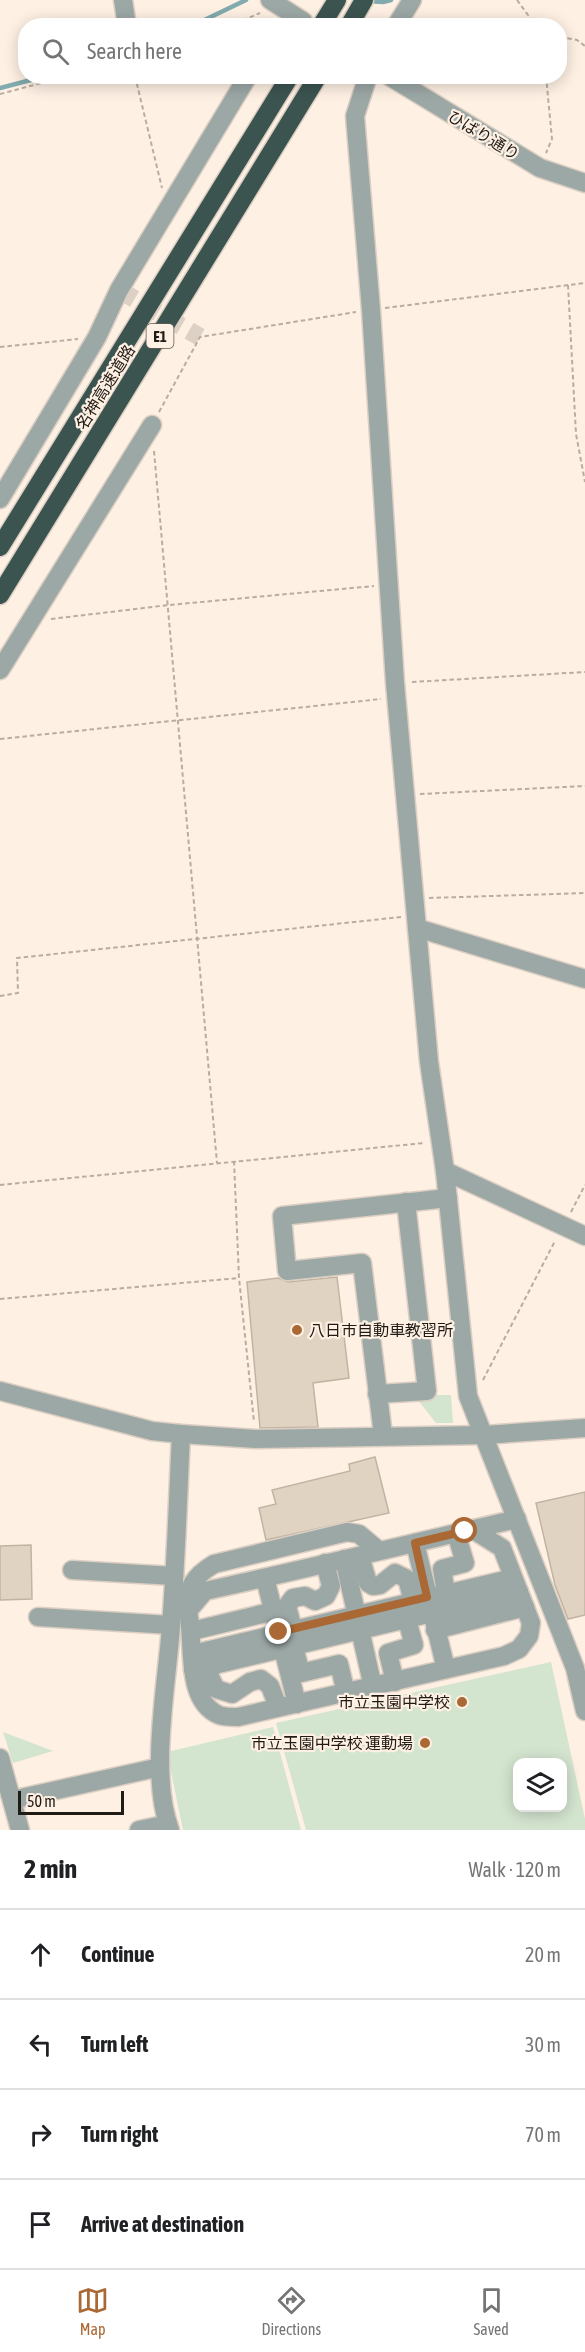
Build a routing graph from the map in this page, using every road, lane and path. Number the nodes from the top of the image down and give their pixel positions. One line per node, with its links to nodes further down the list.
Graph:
1 (123, 0): 8 (street)
2 (270, 0): 7 (street); 9 (path)
3 (337, 0): 7 (highway)
4 (364, 0): 10 (highway)
5 (412, 0): 11 (street)
6 (517, 0): 12 (path)
7 (297, 16)
8 (126, 18)
9 (251, 18)
10 (354, 18)
11 (401, 18)
12 (530, 18)
13 (567, 38): 14 (path)
14 (585, 46)
15 (38, 84): 23 (path)
16 (137, 84): 26 (path)
17 (243, 84): 26 (street)
18 (285, 84): 35 (highway, 名神高速道路 / E1)
19 (313, 84): 37 (highway, 名神高速道路 / E1)
20 (365, 84): 29 (street)
21 (402, 84): 24 (street, ひばり通り)
22 (547, 84): 24 (path)
23 (0, 94)
24 (540, 168): 25 (street, ひばり通り)
25 (585, 183)
26 (167, 209): 30 (street)
27 (585, 283): 28 (path)
28 (568, 285): 29 (path); 33 (path)
29 (371, 310): 32 (path); 36 (street)
30 (97, 336): 31 (path); 34 (street)
31 (0, 347)
32 (152, 425): 38 (path); 39 (street)
33 (585, 482)
34 (0, 499)
35 (0, 548)
36 (388, 585): 38 (path); 42 (street)
37 (0, 595)
38 (169, 605): 39 (path); 43 (path)
39 (31, 621): 40 (street)
40 (0, 669)
41 (585, 672): 42 (path)
42 (395, 690): 43 (path); 46 (street)
43 (180, 721): 44 (path); 53 (path)
44 (0, 739)
45 (585, 786): 46 (path)
46 (405, 795): 48 (street)
47 (585, 893): 48 (path)
48 (415, 914): 49 (street); 50 (path); 51 (street)
49 (585, 979)
50 (0, 996)
51 (441, 1141): 52 (path); 54 (street)
52 (234, 1161): 53 (path); 61 (path)
53 (218, 1163): 55 (path)
54 (446, 1171): 57 (street); 59 (street)
55 (0, 1185)
56 (585, 1185): 59 (path)
57 (448, 1198): 58 (street); 68 (street)
58 (406, 1202): 65 (street); 65 (street)
59 (563, 1226): 60 (street); 63 (path)
60 (585, 1236)
61 (239, 1278): 62 (path); 70 (path)
62 (0, 1299)
63 (480, 1385)
64 (0, 1391): 67 (street)
65 (378, 1394): 69 (street)
66 (585, 1428): 68 (street)
67 (180, 1434): 70 (street); 78 (street)
68 (484, 1435): 69 (street); 71 (street)
69 (383, 1436): 70 (street)
70 (256, 1439)
71 (517, 1519): 72 (street); 100 (street)
72 (460, 1532): 73 (street); 80 (street); 81 (street); 82 (street)
73 (415, 1543): 74 (street); 85 (street)
74 (378, 1550): 75 (street); 83 (street)
75 (352, 1557): 76 (street); 85 (street); 88 (street)
76 (325, 1563): 79 (street); 91 (street)
77 (72, 1570): 78 (street)
78 (174, 1576): 89 (street)
79 (265, 1578): 83 (street); 84 (street)
80 (483, 1584): 81 (street); 82 (street)
81 (519, 1592): 85 (street); 94 (street)
82 (446, 1593): 85 (street)
83 (188, 1611): 90 (street)
84 (274, 1611): 90 (street); 91 (street)
85 (427, 1611): 87 (street); 88 (street); 94 (street)
86 (38, 1617): 89 (street)
87 (408, 1620): 88 (street); 95 (street)
88 (359, 1622): 91 (street); 96 (street)
89 (171, 1625): 102 (street)
90 (192, 1631): 92 (street)
91 (287, 1639): 92 (street); 93 (street); 97 (street); 98 (street)
92 (193, 1662): 93 (street); 99 (street)
93 (212, 1666): 99 (street)
94 (446, 1669): 95 (street)
95 (394, 1682): 96 (street)
96 (373, 1686): 97 (street)
97 (346, 1693): 98 (street)
98 (297, 1704): 99 (street)
99 (278, 1707)
100 (585, 1711)
101 (0, 1758): 103 (street)
102 (160, 1767): 103 (street); 104 (street)
103 (12, 1800): 105 (street)
104 (169, 1827): 106 (street)
105 (20, 1830)
106 (140, 1830)

